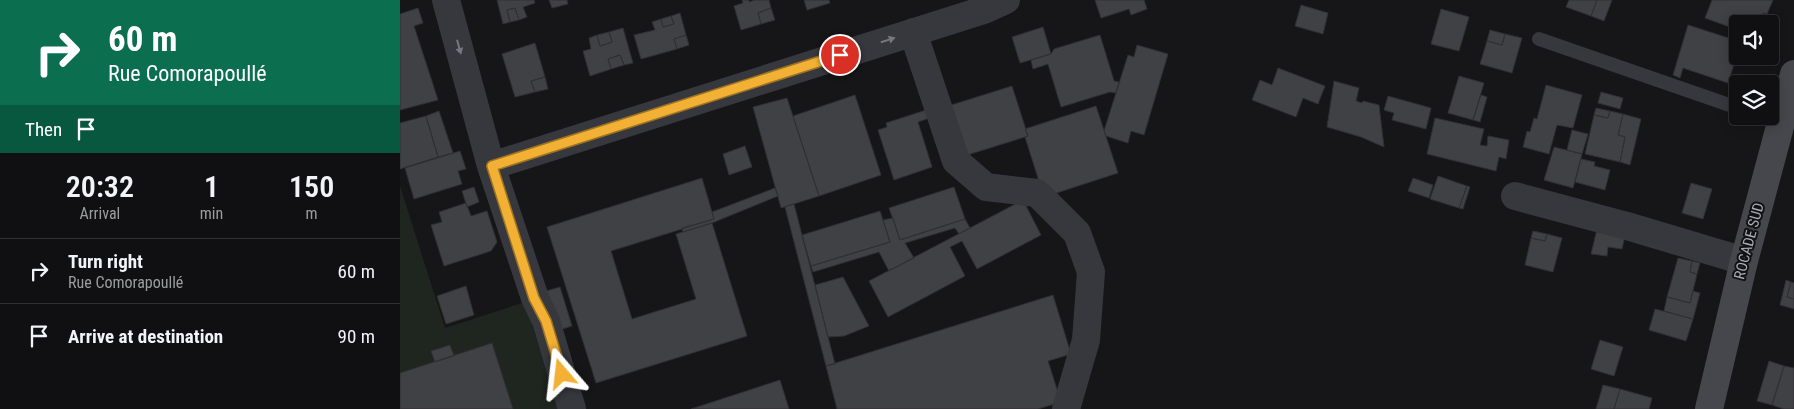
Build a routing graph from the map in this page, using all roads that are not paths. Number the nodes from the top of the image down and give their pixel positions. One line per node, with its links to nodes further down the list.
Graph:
1 (446, 0): 9 (street, one-way to 9)
2 (1006, 0): 3 (street)
3 (914, 32): 9 (street, one-way to 3); 13 (street)
4 (1539, 39): 7 (lane)
5 (1794, 74): 6 (main road, ROCADE SUD)
6 (1779, 104)
7 (1729, 105)
8 (1770, 125): 11 (main road, ROCADE SUD)
9 (492, 166): 12 (street)
10 (1516, 196): 11 (street)
11 (1744, 261): 14 (main road, ROCADE SUD)
12 (572, 409)
13 (1066, 409)
14 (1709, 409)

